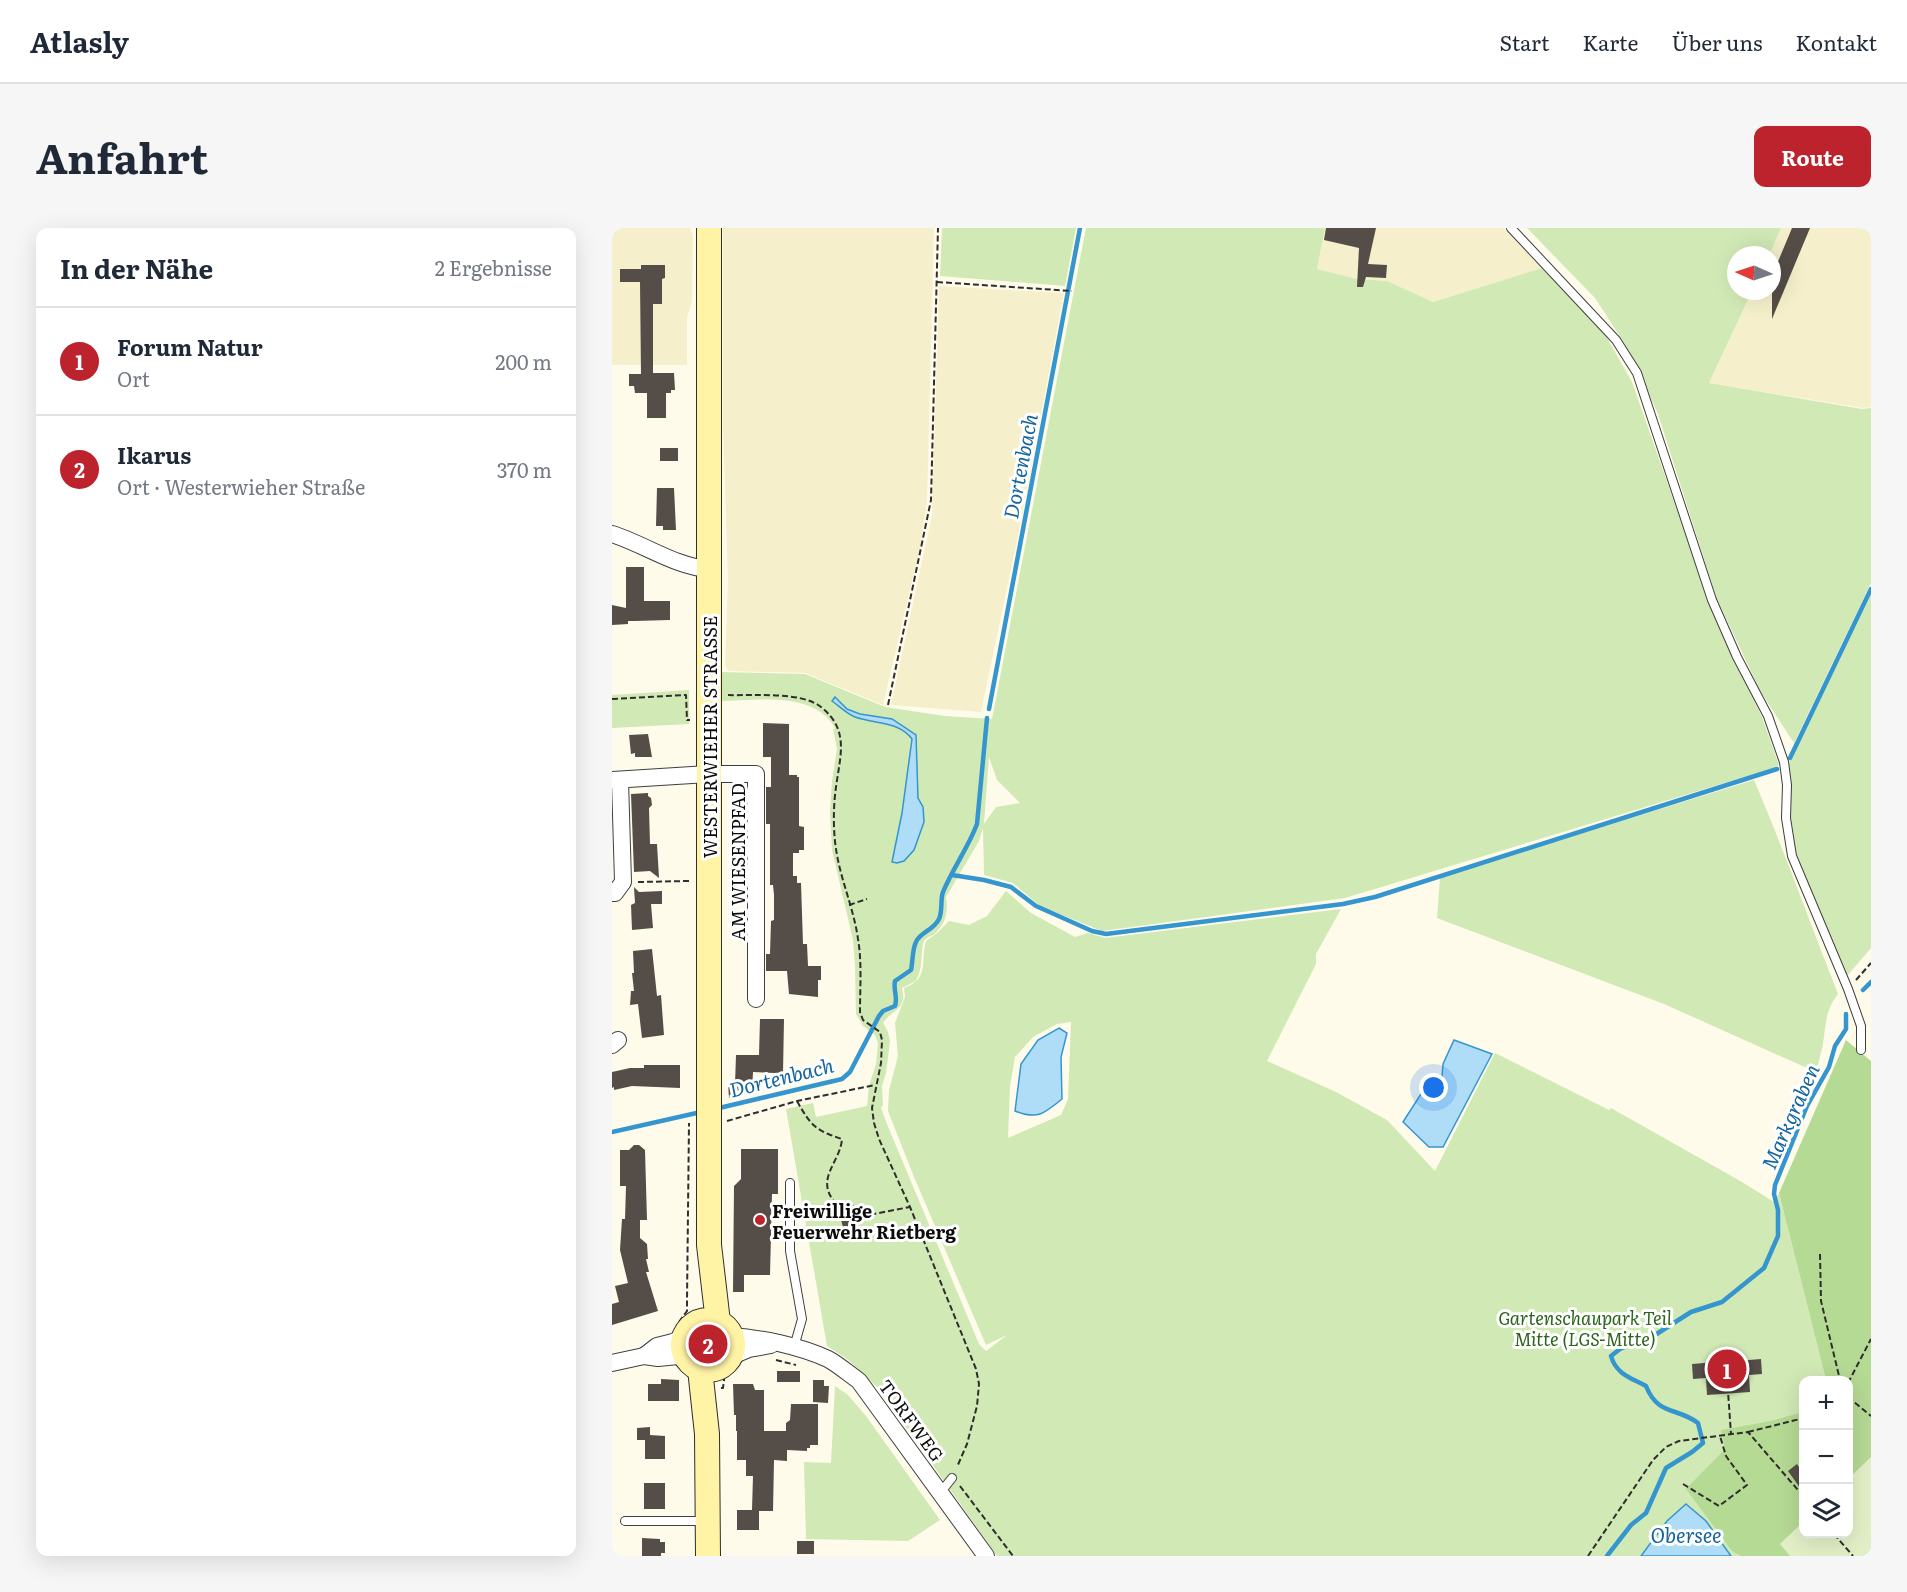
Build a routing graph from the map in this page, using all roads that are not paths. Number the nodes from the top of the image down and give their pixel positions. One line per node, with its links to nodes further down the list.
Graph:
1 (709, 228): 4 (main road, WESTERWIEHER STRASSE)
2 (1511, 228): 9 (lane)
3 (612, 534): 4 (street)
4 (709, 569): 5 (main road, WESTERWIEHER STRASSE)
5 (708, 774): 6 (street); 8 (street, AM WIESENPFAD); 11 (main road, WESTERWIEHER STRASSE)
6 (616, 780): 7 (street)
7 (617, 888)
8 (756, 999)
9 (1861, 1050)
10 (790, 1183): 12 (lane)
11 (706, 1341): 12 (street, TORFWEG); 13 (street); 17 (main road, WESTERWIEHER STRASSE)
12 (786, 1346): 15 (street, TORFWEG)
13 (612, 1363)
14 (952, 1478): 15 (lane)
15 (940, 1493): 19 (street, TORFWEG)
16 (625, 1521): 17 (lane)
17 (708, 1521): 18 (main road, WESTERWIEHER STRASSE)
18 (708, 1556)
19 (986, 1556)

